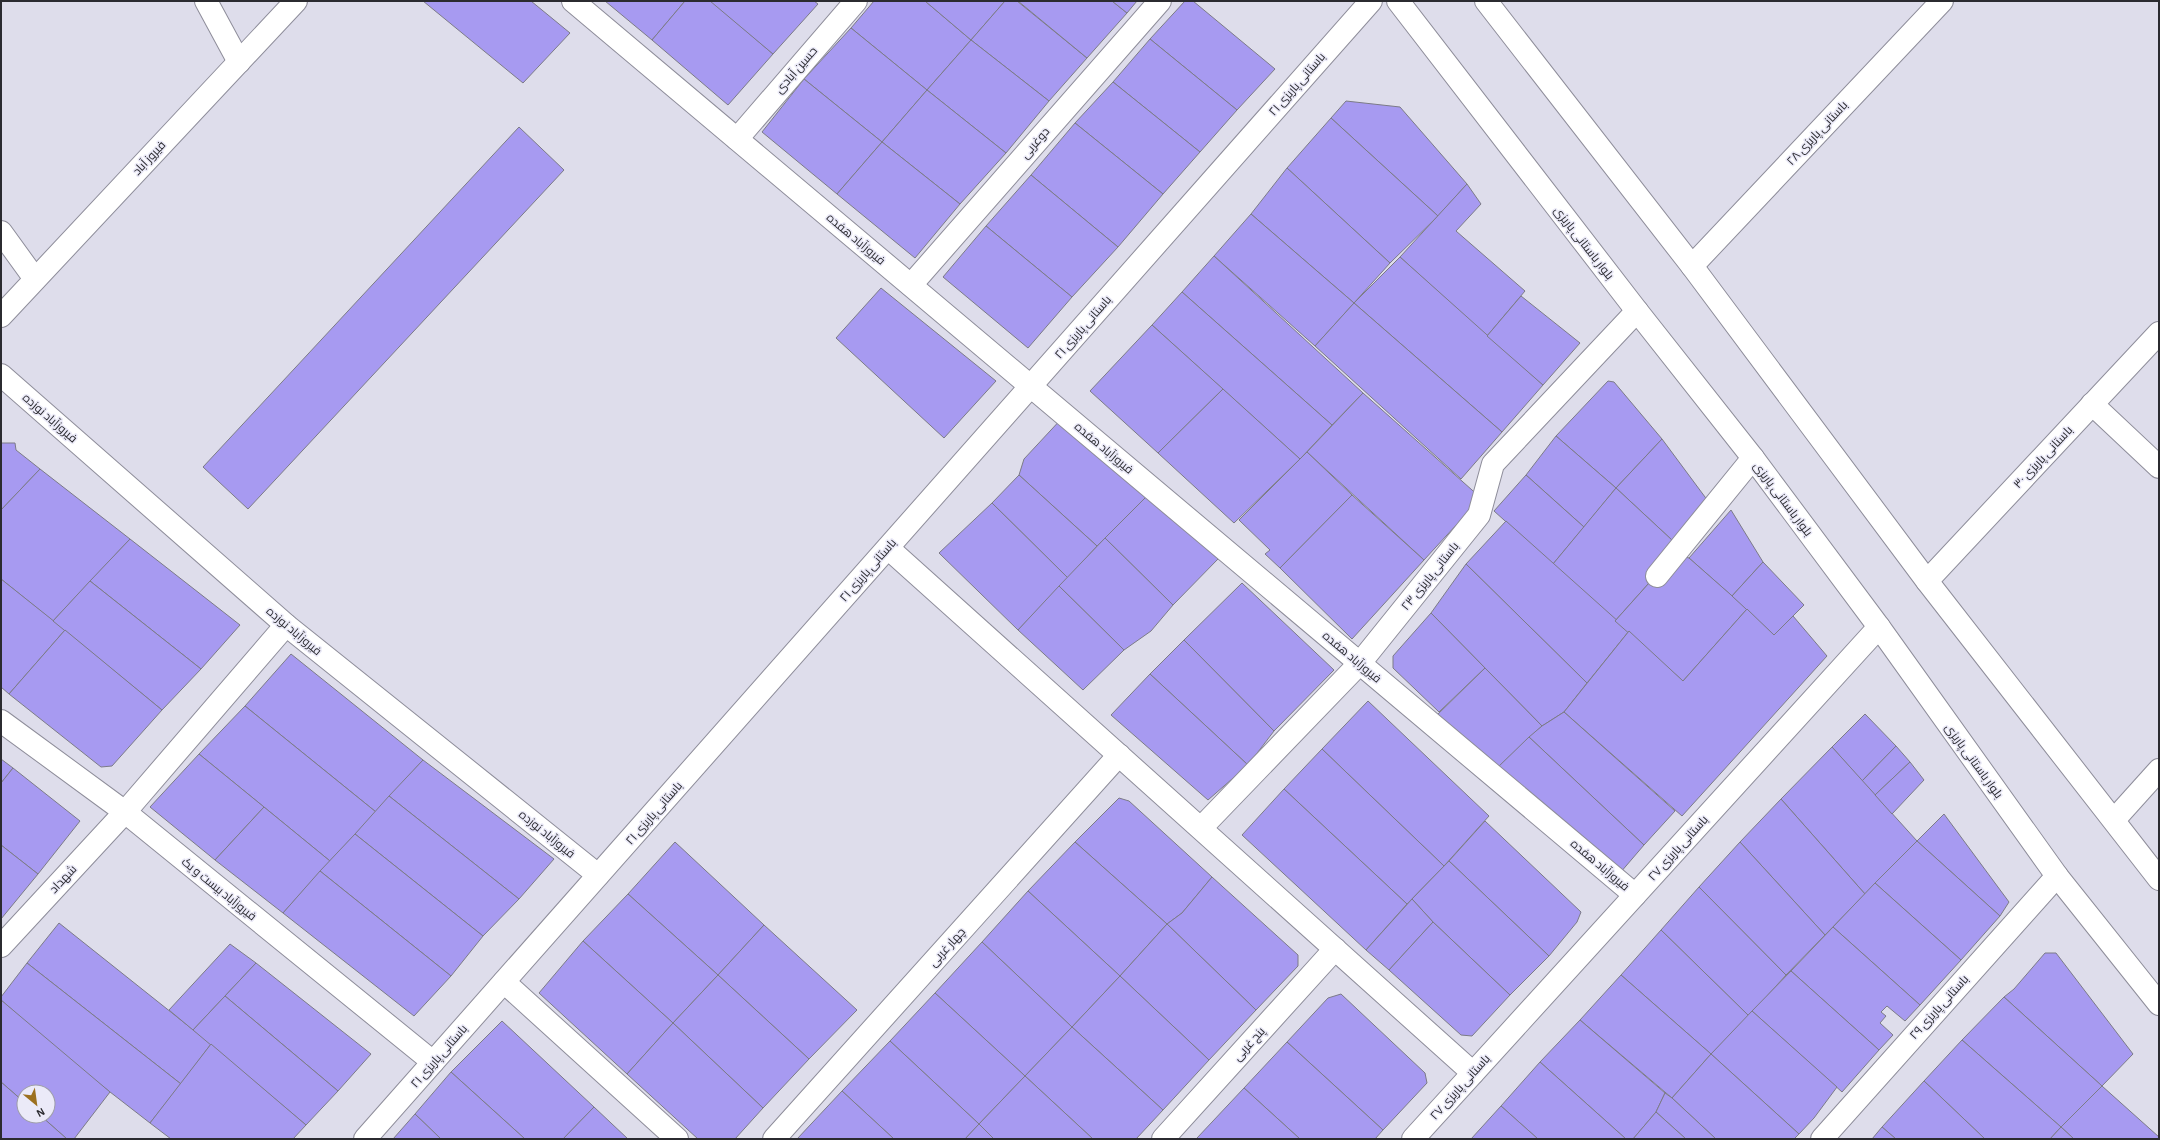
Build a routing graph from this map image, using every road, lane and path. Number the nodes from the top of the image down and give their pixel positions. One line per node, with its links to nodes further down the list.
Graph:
1 (206, 1): 10 (street)
2 (296, 1): 10 (street, فیروز آباد)
3 (573, 1): 11 (street, فیروزآباد هفده)
4 (856, 1): 11 (street, حسین آبادی)
5 (1160, 1): 15 (street, دوغربی)
6 (1371, 1): 20 (street, باستانی پاریزی ۲۱)
7 (1398, 1): 16 (street, بلوار باستانی پاریزی)
8 (1486, 1): 13 (street)
9 (1942, 1): 13 (street, باستانی پاریزی ۲۸)
10 (239, 62): 14 (street, فیروز آباد)
11 (737, 139): 15 (street, فیروزآباد هفده)
12 (1, 232): 14 (street)
13 (1692, 266): 26 (street)
14 (35, 279): 17 (street, فیروز آباد)
15 (911, 285): 20 (street, فیروزآباد هفده)
16 (1637, 311): 22 (street, بلوار باستانی پاریزی); 29 (street, باستانی پاریزی ۲۳)
17 (1, 316)
18 (2159, 333): 21 (street, باستانی پاریزی ۳۰)
19 (1, 375): 27 (street, فیروزآباد نوزده)
20 (1031, 386): 24 (street, باستانی پاریزی ۲۱); 29 (street, فیروزآباد هفده)
21 (2092, 404): 23 (street); 26 (street, باستانی پاریزی ۳۰)
22 (1753, 458): 25 (street); 28 (street, بلوار باستانی پاریزی)
23 (2159, 467)
24 (888, 548): 31 (street); 36 (street, باستانی پاریزی ۲۱)
25 (1658, 576)
26 (1927, 581): 34 (street)
27 (286, 625): 33 (street, شهداد); 36 (street, فیروزآباد نوزده)
28 (1879, 627): 37 (street, بلوار باستانی پاریزی); 39 (street, باستانی پاریزی ۲۷)
29 (1360, 663): 35 (street, باستانی پاریزی ۲۳); 39 (street, فیروزآباد هفده)
30 (1, 721): 33 (street, فیروزآباد بیست و یک)
31 (1119, 755): 35 (street); 48 (street, چهار غربی)
32 (2159, 770): 34 (street)
33 (124, 812): 40 (street, شهداد); 44 (street, فیروزآباد بیست و یک)
34 (2114, 820): 38 (street)
35 (1200, 828): 41 (street)
36 (598, 875): 42 (street, باستانی پاریزی ۲۱)
37 (2057, 876): 43 (street, بلوار باستانی پاریزی); 51 (street, باستانی پاریزی ۲۹)
38 (2159, 879)
39 (1635, 895): 45 (street, باستانی پاریزی ۲۷)
40 (1, 946)
41 (1335, 949): 45 (street); 49 (street, پنج غربی)
42 (504, 982): 44 (street, باستانی پاریزی ۲۱); 47 (street)
43 (2159, 1004)
44 (433, 1062): 46 (street, باستانی پاریزی ۲۱)
45 (1473, 1073): 50 (street, باستانی پاریزی ۲۷)
46 (365, 1139)
47 (677, 1139)
48 (774, 1139)
49 (1163, 1139)
50 (1413, 1139)
51 (1822, 1139)

